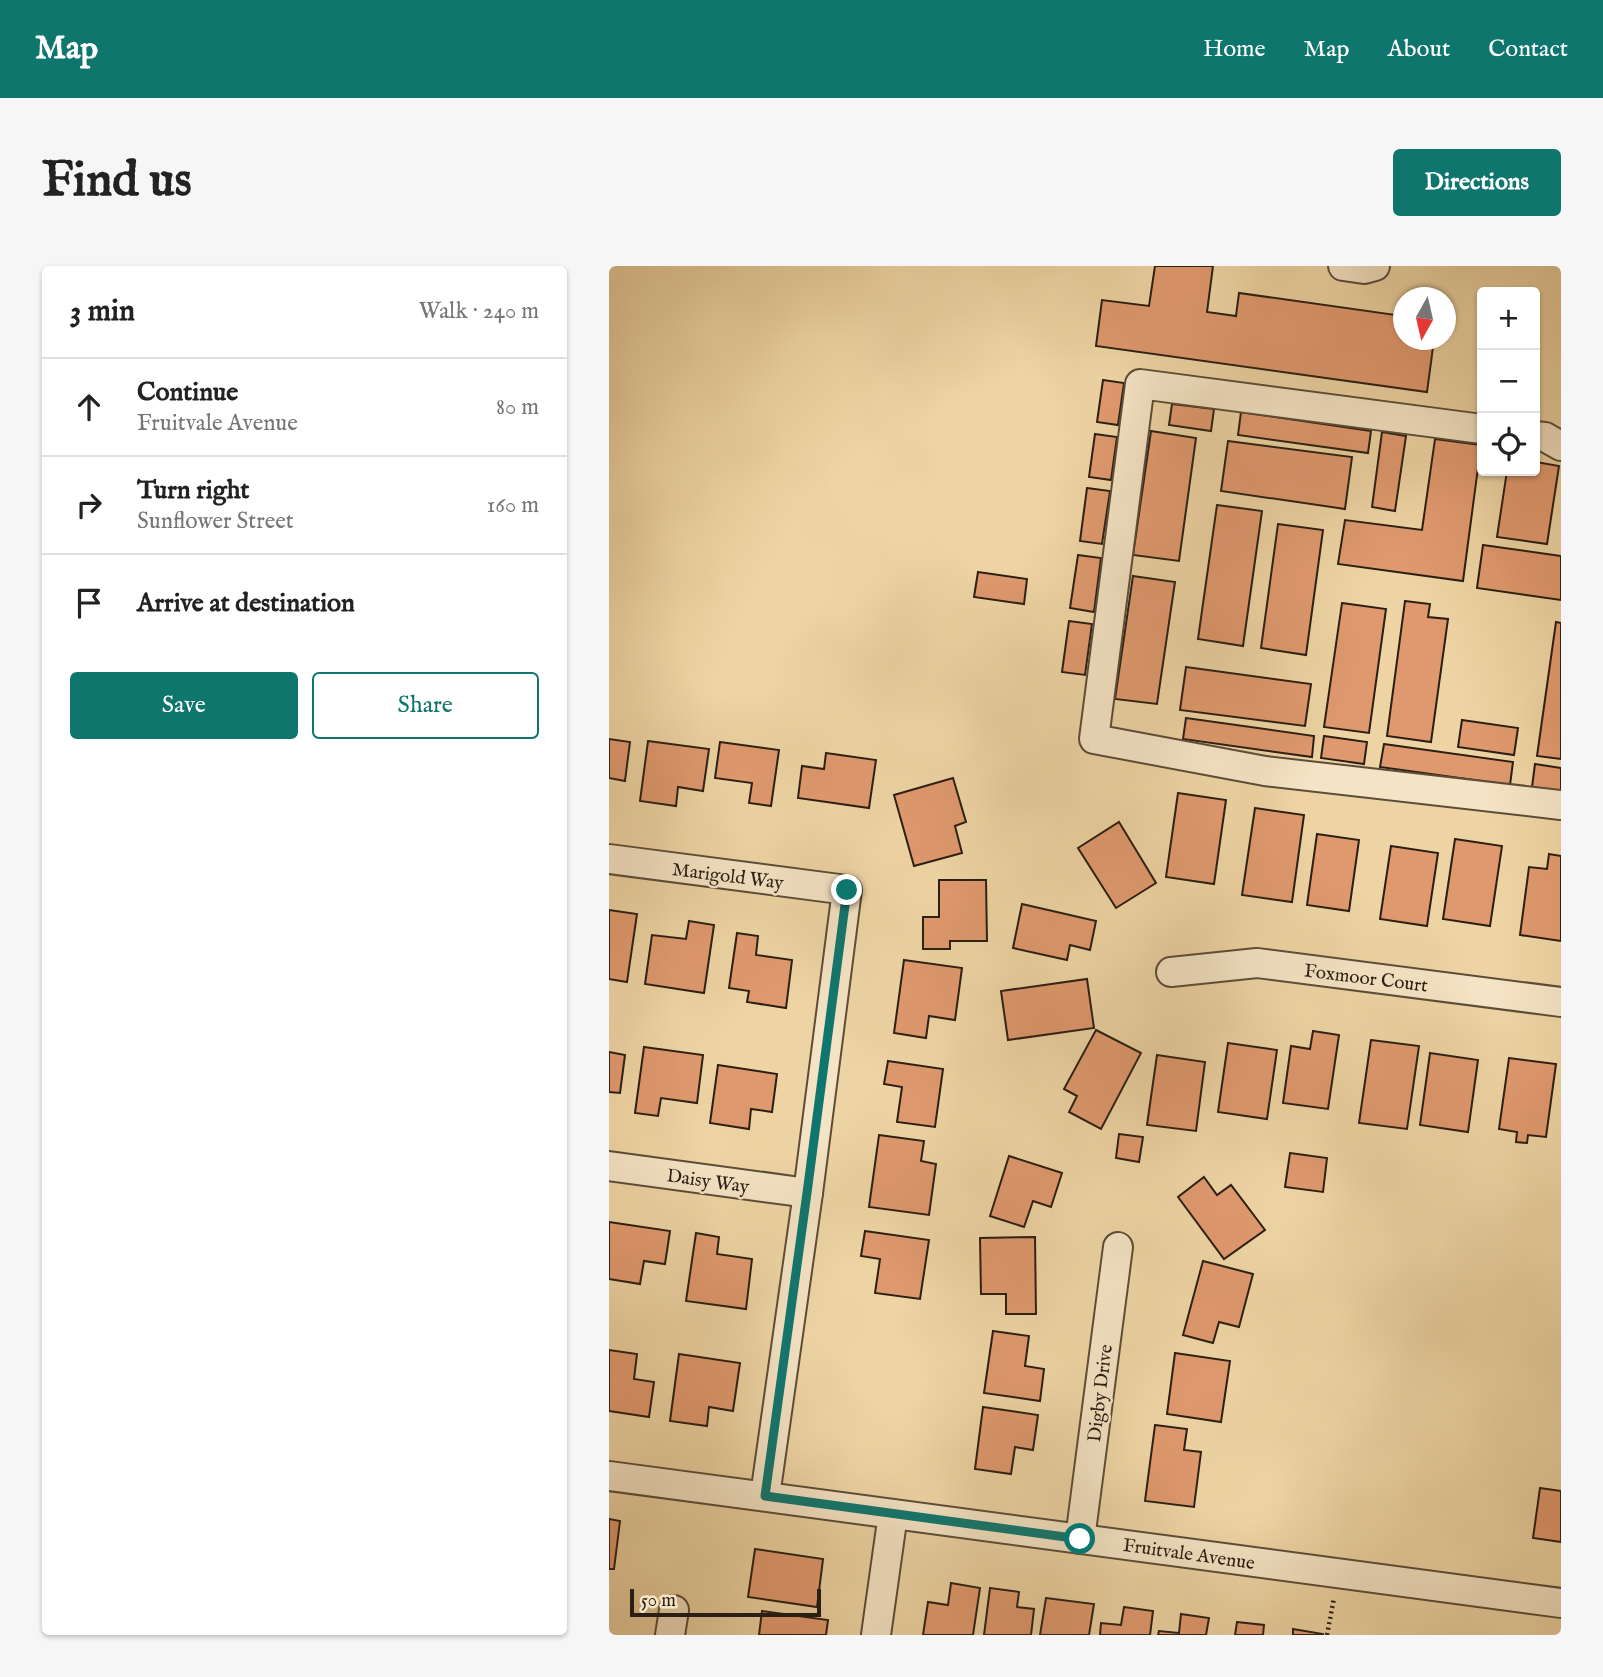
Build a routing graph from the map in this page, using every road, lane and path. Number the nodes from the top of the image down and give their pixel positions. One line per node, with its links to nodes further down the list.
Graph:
1 (1343, 266): 2 (street)
2 (1375, 266)
3 (1477, 428): 6 (street)
4 (1540, 436): 5 (street)
5 (1561, 446)
6 (1561, 805)
7 (609, 859): 11 (street, Marigold Way)
8 (1171, 972): 9 (street, Foxmoor Court)
9 (1561, 1003)
10 (609, 1166): 11 (street, Daisy Way)
11 (807, 1193): 14 (street)
12 (1118, 1247): 16 (street, Digby Drive)
13 (609, 1476): 14 (street, Fruitvale Avenue)
14 (765, 1496): 15 (street, Fruitvale Avenue)
15 (893, 1514): 16 (street, Fruitvale Avenue); 19 (street)
16 (1080, 1539): 18 (street, Fruitvale Avenue)
17 (1334, 1594): 20 (path)
18 (1561, 1603)
19 (876, 1635)
20 (1328, 1635)

